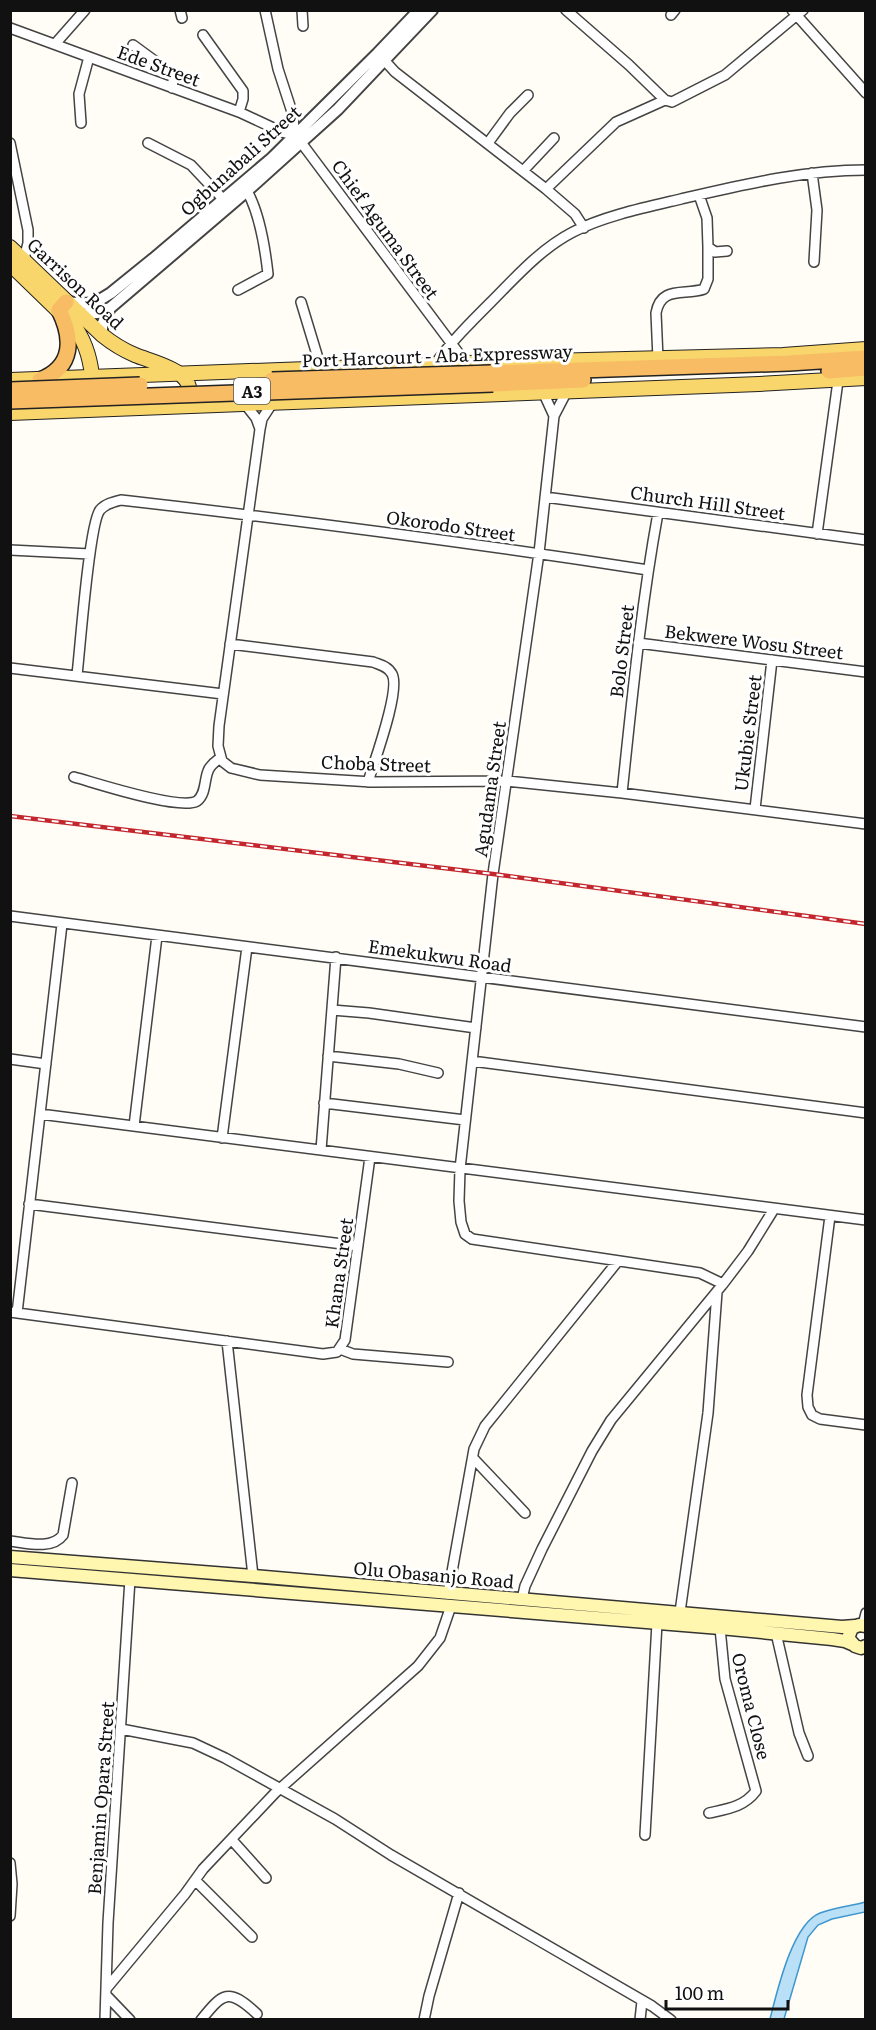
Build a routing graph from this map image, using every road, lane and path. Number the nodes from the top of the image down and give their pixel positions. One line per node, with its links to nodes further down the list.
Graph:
1 (85, 10): 11 (street)
2 (265, 10): 22 (street)
3 (302, 10): 8 (street)
4 (419, 10): 22 (street, Ogbunabali Street)
5 (432, 10): 14 (street, Ogbunabali Street)
6 (566, 10): 18 (street)
7 (798, 12): 16 (street); 18 (street)
8 (303, 26)
9 (10, 28): 11 (street, Ede Street)
10 (203, 35): 19 (street)
11 (55, 44): 13 (street, Ede Street)
12 (133, 45): 15 (street)
13 (89, 57): 15 (street, Ede Street); 20 (street)
14 (385, 61): 22 (street, Ogbunabali Street); 25 (street)
15 (172, 88): 19 (street, Ede Street)
16 (866, 93)
17 (528, 95): 25 (street)
18 (665, 100): 29 (street)
19 (239, 112): 22 (street, Ede Street)
20 (81, 123)
21 (554, 138): 27 (street)
22 (299, 139): 30 (street, Ogbunabali Street); 33 (street, Ogbunabali Street); 48 (street, Chief Aguma Street)
23 (10, 143): 32 (street)
24 (148, 143): 33 (street)
25 (488, 143): 27 (street)
26 (866, 170): 28 (street)
27 (523, 171): 29 (street)
28 (812, 173): 31 (street); 40 (street)
29 (546, 189): 35 (street)
30 (247, 191): 42 (street); 45 (street, Ogbunabali Street)
31 (699, 195): 35 (street); 37 (street)
32 (20, 196): 34 (street); 39 (street)
33 (223, 199): 44 (street, Ogbunabali Street)
34 (10, 203)
35 (584, 228): 48 (street)
36 (10, 247): 39 (main road, Garrison Road)
37 (708, 247): 38 (street); 51 (street)
38 (727, 251)
39 (24, 259): 44 (main road, Garrison Road)
40 (814, 262)
41 (10, 264): 44 (main road, Garrison Road)
42 (238, 290)
43 (301, 302): 54 (street)
44 (62, 306): 46 (main road, Garrison Road); 57 (main road, Garrison Road); 61 (highway)
45 (110, 308): 46 (street, Ogbunabali Street); 47 (street)
46 (81, 316): 47 (main road, Garrison Road)
47 (102, 335): 56 (main road, Garrison Road)
48 (450, 343): 52 (street, Chief Aguma Street); 53 (street)
49 (866, 349): 51 (main road)
50 (866, 358): 58 (highway, Port Harcourt - Aba Expressway / A3)
51 (658, 359): 52 (main road)
52 (466, 363): 53 (main road)
53 (435, 364): 54 (main road)
54 (321, 368): 56 (main road)
55 (866, 368): 58 (highway, Port Harcourt - Aba Expressway / A3)
56 (180, 374): 57 (main road); 69 (main road)
57 (93, 377): 61 (main road); 70 (main road, Garrison Road)
58 (492, 378): 63 (highway, Port Harcourt - Aba Expressway / A3, bridge); 66 (highway, Port Harcourt - Aba Expressway / A3, bridge)
59 (866, 378): 62 (main road)
60 (10, 380): 61 (main road)
61 (40, 380)
62 (838, 381): 64 (main road); 77 (street)
63 (10, 390)
64 (567, 391): 65 (main road); 72 (street)
65 (543, 392): 67 (main road); 72 (street)
66 (10, 401)
67 (273, 402): 68 (main road); 73 (street)
68 (245, 404): 69 (main road); 73 (street)
69 (182, 407): 70 (main road)
70 (95, 409): 71 (main road)
71 (10, 413)
72 (554, 416): 74 (street, Agudama Street)
73 (260, 429): 76 (street)
74 (545, 497): 75 (street, Church Hill Street); 80 (street, Agudama Street)
75 (658, 513): 77 (street, Church Hill Street); 82 (street, Bolo Street)
76 (249, 515): 80 (street, Okorodo Street); 81 (street, Okorodo Street); 84 (street)
77 (817, 534): 78 (street, Church Hill Street)
78 (866, 540)
79 (10, 550): 81 (street)
80 (539, 553): 82 (street, Okorodo Street); 92 (street, Agudama Street)
81 (90, 554): 88 (street)
82 (648, 570): 83 (street, Bolo Street)
83 (638, 643): 85 (street, Bekwere Wosu Street); 94 (street, Bolo Street)
84 (230, 644): 89 (street); 93 (street)
85 (772, 660): 87 (street, Bekwere Wosu Street); 95 (street, Ukubie Street)
86 (10, 668): 88 (street)
87 (866, 672)
88 (77, 675): 89 (street)
89 (223, 694): 90 (street)
90 (220, 758): 91 (street); 93 (street, Choba Street)
91 (75, 777)
92 (507, 781): 93 (street, Choba Street); 94 (street, Choba Street); 102 (street, Agudama Street)
93 (368, 782)
94 (622, 793): 95 (street, Choba Street)
95 (755, 809): 96 (street, Choba Street)
96 (866, 824)
97 (10, 916): 98 (street, Emekukwu Road)
98 (62, 924): 99 (street, Emekukwu Road); 109 (street)
99 (158, 936): 100 (street, Emekukwu Road); 115 (street)
100 (247, 947): 101 (street, Emekukwu Road); 116 (street)
101 (336, 957): 102 (street, Emekukwu Road); 103 (street)
102 (482, 977): 104 (street, Emekukwu Road); 105 (street, Agudama Street)
103 (332, 1010): 105 (street); 106 (street)
104 (866, 1027)
105 (476, 1028): 108 (street, Agudama Street)
106 (328, 1056): 110 (street); 111 (street)
107 (10, 1059): 109 (street)
108 (472, 1061): 112 (street); 114 (street, Agudama Street)
109 (46, 1064): 113 (street)
110 (438, 1073)
111 (324, 1103): 114 (street); 117 (street)
112 (866, 1113)
113 (40, 1114): 115 (street); 120 (street)
114 (465, 1120): 119 (street, Agudama Street)
115 (134, 1126): 116 (street)
116 (222, 1138): 117 (street)
117 (321, 1150): 118 (street)
118 (370, 1157): 119 (street); 124 (street, Khana Street)
119 (460, 1168): 121 (street); 125 (street, Agudama Street)
120 (29, 1204): 124 (street); 127 (street)
121 (774, 1209): 122 (street); 126 (street)
122 (830, 1216): 123 (street); 131 (street)
123 (866, 1220)
124 (358, 1246): 129 (street, Khana Street)
125 (618, 1261): 126 (street); 132 (street)
126 (720, 1288): 141 (street); 143 (street)
127 (14, 1313): 128 (street, Khana Street)
128 (226, 1341): 129 (street, Khana Street); 138 (street)
129 (340, 1349): 130 (street)
130 (448, 1362)
131 (866, 1425)
132 (473, 1458): 134 (street); 140 (street)
133 (72, 1483): 135 (street)
134 (525, 1513)
135 (10, 1541)
136 (10, 1557): 138 (main road, Olu Obasanjo Road)
137 (10, 1570): 139 (main road, Olu Obasanjo Road)
138 (253, 1576): 140 (main road, Olu Obasanjo Road)
139 (130, 1579): 142 (main road, Olu Obasanjo Road); 149 (street, Benjamin Opara Street)
140 (448, 1594): 141 (main road, Olu Obasanjo Road)
141 (522, 1599): 143 (main road, Olu Obasanjo Road)
142 (451, 1606): 145 (main road, Olu Obasanjo Road); 151 (street)
143 (680, 1612): 144 (main road, Olu Obasanjo Road)
144 (862, 1622): 148 (main road)
145 (657, 1623): 146 (main road, Olu Obasanjo Road); 153 (street)
146 (720, 1628): 147 (main road, Olu Obasanjo Road); 152 (street, Oroma Close)
147 (776, 1633): 148 (main road, Olu Obasanjo Road); 150 (street)
148 (862, 1646)
149 (121, 1729): 151 (street); 161 (street, Benjamin Opara Street)
150 (808, 1756)
151 (281, 1788): 154 (street); 158 (street)
152 (709, 1813)
153 (645, 1835)
154 (232, 1839): 156 (street); 157 (street)
155 (10, 1863): 159 (street)
156 (266, 1878)
157 (195, 1880): 160 (street); 161 (street)
158 (459, 1893): 162 (street); 167 (street)
159 (10, 1916)
160 (252, 1936)
161 (106, 1992): 164 (street, Benjamin Opara Street); 165 (street)
162 (642, 2001): 168 (street); 169 (street)
163 (257, 2014): 166 (street)
164 (105, 2019)
165 (130, 2019)
166 (201, 2019)
167 (424, 2019)
168 (640, 2019)
169 (671, 2019)

